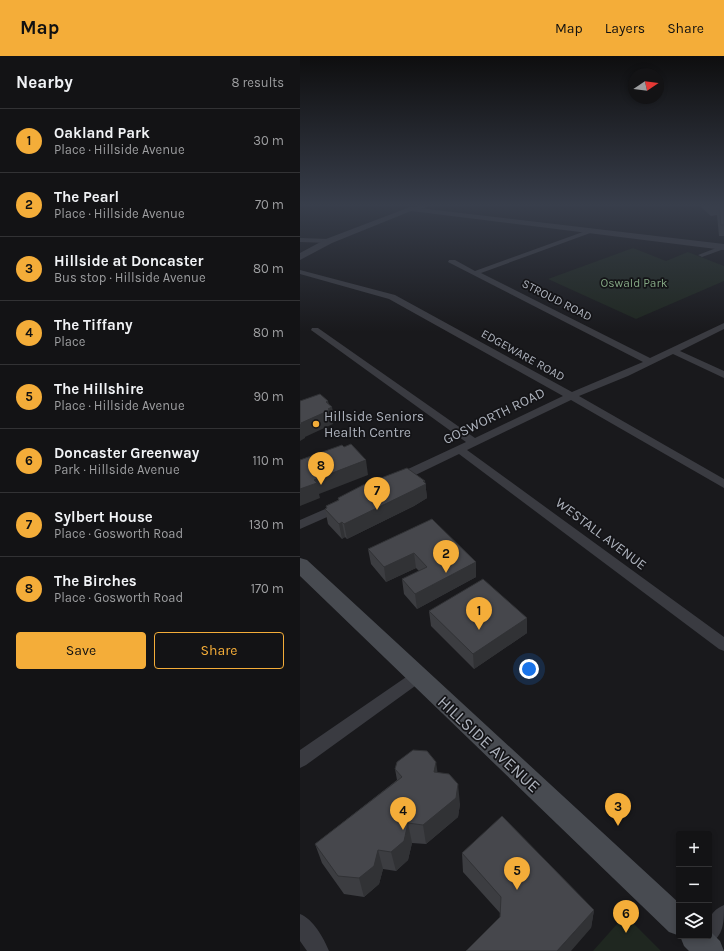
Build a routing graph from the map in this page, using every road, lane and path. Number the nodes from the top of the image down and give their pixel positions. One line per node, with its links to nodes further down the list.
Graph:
1 (317, 248): 5 (street)
2 (546, 248): 8 (street)
3 (722, 248): 4 (street)
4 (702, 255)
5 (300, 257)
6 (452, 262): 8 (street, STROUD ROAD)
7 (300, 272): 14 (street, EDGEWARE ROAD)
8 (475, 273): 12 (street, STROUD ROAD)
9 (724, 326): 11 (street, GOSWORTH ROAD)
10 (315, 330): 15 (street)
11 (673, 351): 12 (street, GOSWORTH ROAD); 13 (street)
12 (651, 362): 14 (street, GOSWORTH ROAD)
13 (724, 375)
14 (571, 396): 15 (street, GOSWORTH ROAD); 18 (street, EDGEWARE ROAD)
15 (474, 442): 16 (street, GOSWORTH ROAD)
16 (459, 449): 17 (street, GOSWORTH ROAD); 22 (street, WESTALL AVENUE)
17 (388, 483)
18 (724, 484)
19 (348, 502): 20 (street)
20 (300, 525)
21 (300, 565): 23 (main road, HILLSIDE AVENUE)
22 (724, 645)
23 (417, 677): 24 (street); 26 (main road, HILLSIDE AVENUE)
24 (300, 760)
25 (724, 916): 28 (street)
26 (676, 919)
27 (300, 924): 29 (street)
28 (704, 940)
29 (319, 951)

